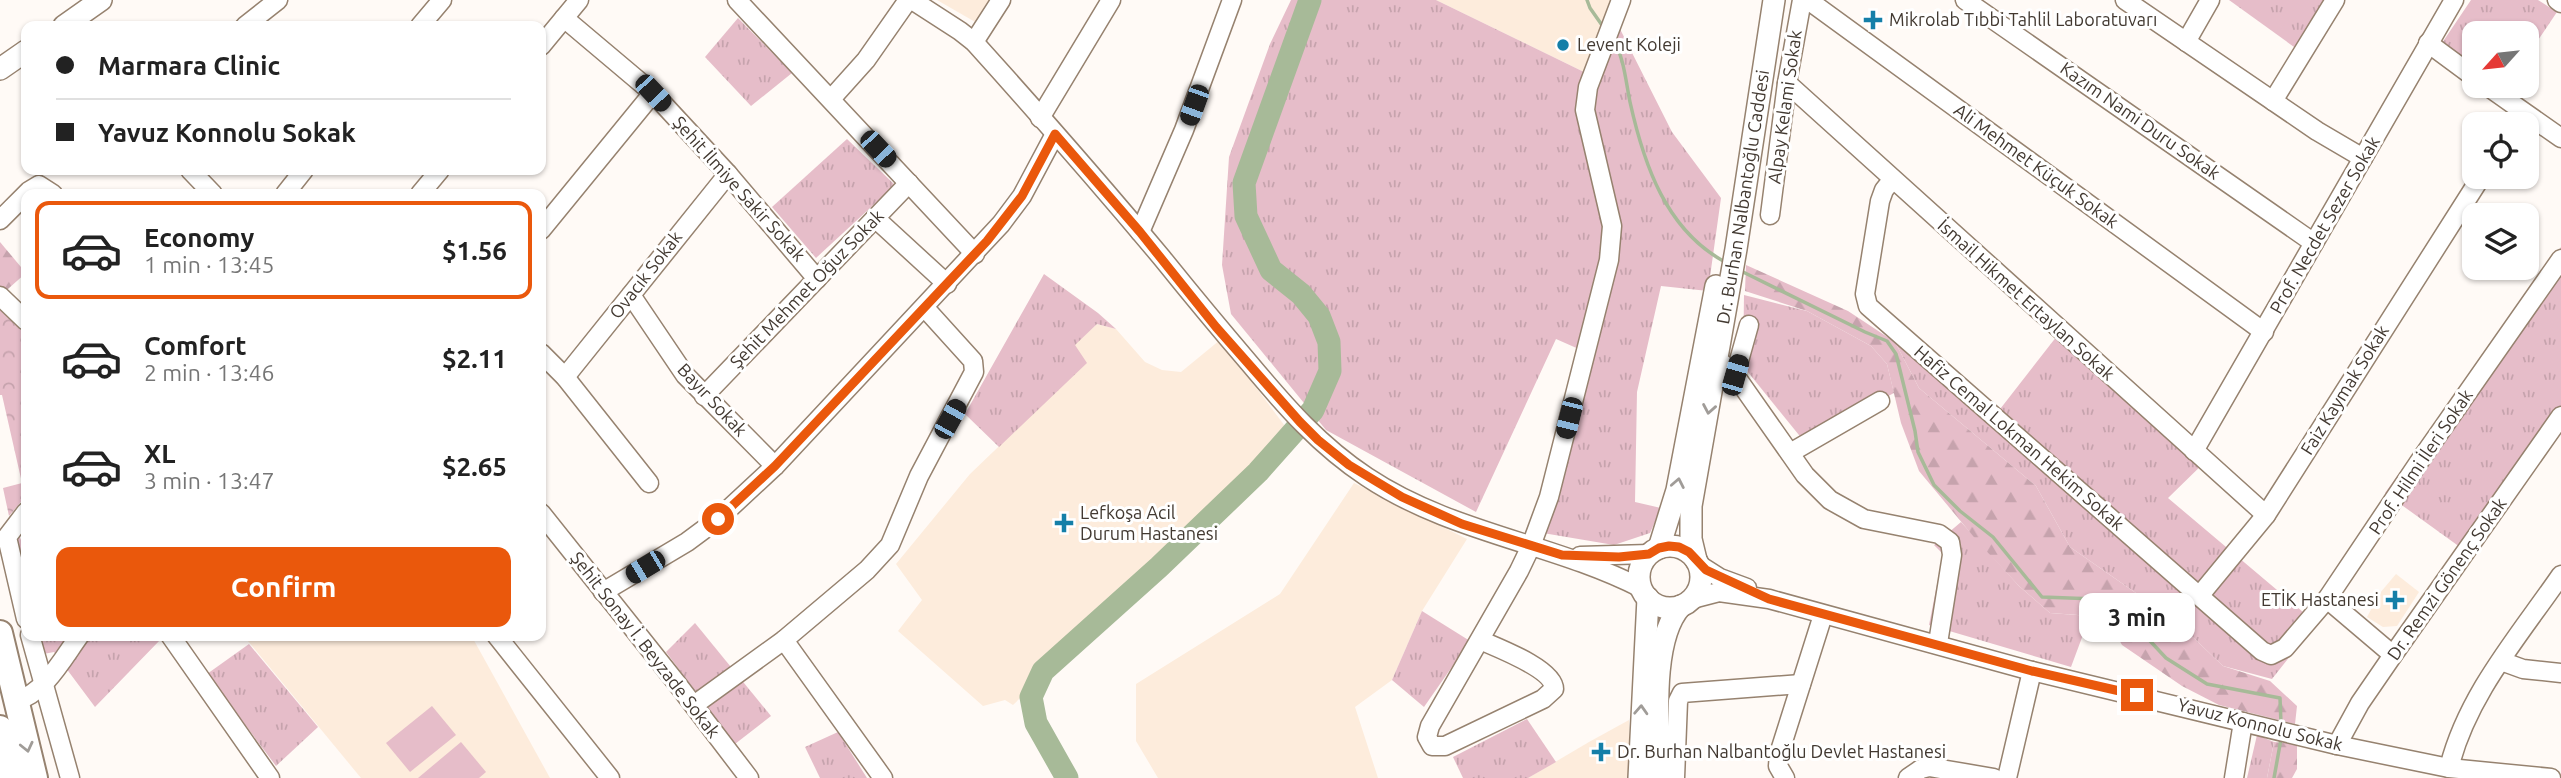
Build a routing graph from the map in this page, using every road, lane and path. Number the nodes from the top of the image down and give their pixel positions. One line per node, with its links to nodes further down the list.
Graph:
1 (101, 0): 21 (main road)
2 (278, 0): 22 (street)
3 (442, 0): 23 (street)
4 (579, 0): 20 (street)
5 (737, 0): 32 (street)
6 (910, 0): 25 (street); 32 (street)
7 (1001, 0): 25 (street)
8 (1111, 0): 35 (street)
9 (1232, 0): 55 (street)
10 (1621, 0): 83 (street)
11 (1759, 0): 57 (main road, Dr. Burhan Nalbantoğlu Caddesi)
12 (1774, 0): 57 (main road, Dr. Burhan Nalbantoğlu Caddesi)
13 (1802, 0): 29 (street, Alpay Kelami Sokak)
14 (1808, 0): 68 (street, Ali Mehmet Küçuk Sokak)
15 (1965, 0): 56 (street, Kazım Nami Duru Sokak)
16 (2125, 0): 26 (street)
17 (2210, 0): 26 (street)
18 (2335, 0): 33 (street)
19 (2455, 0): 27 (street, Prof. Necdet Sezer Sokak)
20 (564, 18): 24 (street); 30 (street, Şehit İlmiye Sakir Sokak)
21 (73, 21)
22 (251, 21)
23 (424, 21)
24 (546, 40)
25 (974, 42): 35 (street)
26 (2186, 42): 33 (street)
27 (2428, 43): 28 (street); 39 (street, Prof. Necdet Sezer Sokak)
28 (2462, 67)
29 (1787, 83): 44 (street, İsmail Hikmet Ertaylan Sokak); 51 (street, Alpay Kelami Sokak)
30 (653, 93): 40 (street, Şehit İlmiye Sakir Sokak); 54 (street)
31 (2499, 98): 34 (street)
32 (831, 99): 45 (street)
33 (2273, 101): 39 (street)
34 (2514, 112)
35 (1040, 118): 37 (street)
36 (2539, 127): 38 (street)
37 (1055, 134): 55 (street); 58 (street)
38 (2561, 138)
39 (2364, 158): 56 (street, Prof. Necdet Sezer Sokak)
40 (728, 174): 60 (street, Şehit İlmiye Sakir Sokak); 63 (street, Ovacık Sokak)
41 (195, 175): 46 (street)
42 (300, 175): 47 (street)
43 (436, 175): 48 (street)
44 (1892, 180): 76 (street, İsmail Hikmet Ertaylan Sokak); 90 (street, Hafiz Cemal Lokman Hekim Sokak)
45 (909, 183): 52 (street, Şehit Mehmet Oğuz Sokak); 58 (street)
46 (208, 189)
47 (289, 189)
48 (425, 189)
49 (2473, 189): 80 (street, Faiz Kaymak Sokak)
50 (21, 199): 53 (street)
51 (1770, 215)
52 (876, 218): 60 (street, Şehit Mehmet Oğuz Sokak); 61 (street)
53 (0, 220)
54 (546, 224)
55 (1140, 232): 83 (street)
56 (2314, 243): 68 (street, Prof. Necdet Sezer Sokak)
57 (1730, 247): 62 (main road, Dr. Burhan Nalbantoğlu Caddesi)
58 (975, 254): 61 (street)
59 (2561, 259): 93 (street, Prof. Hilmi İleri Sokak)
60 (817, 279): 73 (street, Şehit Mehmet Oğuz Sokak)
61 (947, 284): 65 (street)
62 (1723, 289): 70 (main road, Dr. Burhan Nalbantoğlu Caddesi); 84 (main road, Dr. Burhan Nalbantoğlu Caddesi, one-way to 62)
63 (631, 295): 72 (street, Ovacık Sokak); 73 (street, Bayır Sokak)
64 (0, 296): 66 (street)
65 (925, 308): 78 (street); 97 (street)
66 (21, 316)
67 (1749, 325): 71 (street)
68 (2264, 332): 76 (street, Prof. Necdet Sezer Sokak)
69 (546, 358): 72 (street)
70 (1718, 360): 71 (street); 86 (main road, Dr. Burhan Nalbantoğlu Caddesi, one-way to 86)
71 (1735, 375): 77 (street)
72 (565, 377): 79 (street)
73 (705, 396): 78 (street, Bayır Sokak)
74 (1880, 401): 77 (street)
75 (2561, 416): 105 (street, Dr. Remzi Gönenç Sokak)
76 (2194, 451): 80 (street, İsmail Hikmet Ertaylan Sokak)
77 (1790, 453): 103 (street)
78 (775, 466): 88 (street)
79 (649, 483)
80 (2266, 515): 90 (street, Faiz Kaymak Sokak)
81 (21, 519): 91 (street)
82 (546, 519): 88 (street, Şehit Sonay İ. Beyzade Sokak)
83 (1531, 546): 85 (street); 98 (street)
84 (1654, 551): 85 (street); 86 (main road); 89 (main road)
85 (1562, 555): 89 (street)
86 (1697, 562): 92 (street, Yavuz Konnolu Sokak); 94 (main road)
87 (2561, 575): 106 (street)
88 (603, 592): 112 (street, Şehit Sonay İ. Beyzade Sokak)
89 (1645, 593): 94 (main road); 124 (main road, one-way to 89)
90 (2200, 595): 104 (street, Hafiz Cemal Lokman Hekim Sokak)
91 (21, 597)
92 (1769, 599): 94 (street, Yavuz Konnolu Sokak); 95 (street, Yavuz Konnolu Sokak)
93 (2327, 599): 104 (street, Prof. Hilmi İleri Sokak); 105 (street)
94 (1686, 603): 125 (main road)
95 (1824, 615): 103 (street, Yavuz Konnolu Sokak); 110 (street)
96 (0, 633): 111 (highway)
97 (784, 640): 112 (street); 123 (street)
98 (1480, 640): 98 (street)
99 (32, 641): 109 (street)
100 (76, 641): 109 (street)
101 (174, 641): 120 (street)
102 (501, 641): 121 (street)
103 (1938, 643): 107 (street, Yavuz Konnolu Sokak)
104 (2272, 655)
105 (2393, 655): 115 (street, Dr. Remzi Gönenç Sokak)
106 (2501, 661): 108 (street); 116 (street)
107 (2032, 671): 113 (street, Yavuz Konnolu Sokak); 130 (street)
108 (2561, 673)
109 (44, 683): 111 (street); 119 (street)
110 (1801, 684): 126 (street); 127 (street)
111 (16, 701): 118 (highway, one-way to 118)
112 (694, 705): 122 (street, Şehit Sonay İ. Beyzade Sokak)
113 (2243, 722): 115 (street, Yavuz Konnolu Sokak); 131 (street)
114 (0, 728): 117 (highway)
115 (2337, 745): 116 (street, Yavuz Konnolu Sokak)
116 (2449, 768): 132 (street, Yavuz Konnolu Sokak)
117 (12, 778)
118 (35, 778)
119 (70, 778)
120 (270, 778)
121 (610, 778)
122 (749, 778)
123 (883, 778)
124 (1639, 778)
125 (1659, 778)
126 (1675, 778)
127 (1785, 778)
128 (1908, 778): 129 (street)
129 (1994, 778)
130 (2007, 778)
131 (2234, 778)
132 (2551, 778)

